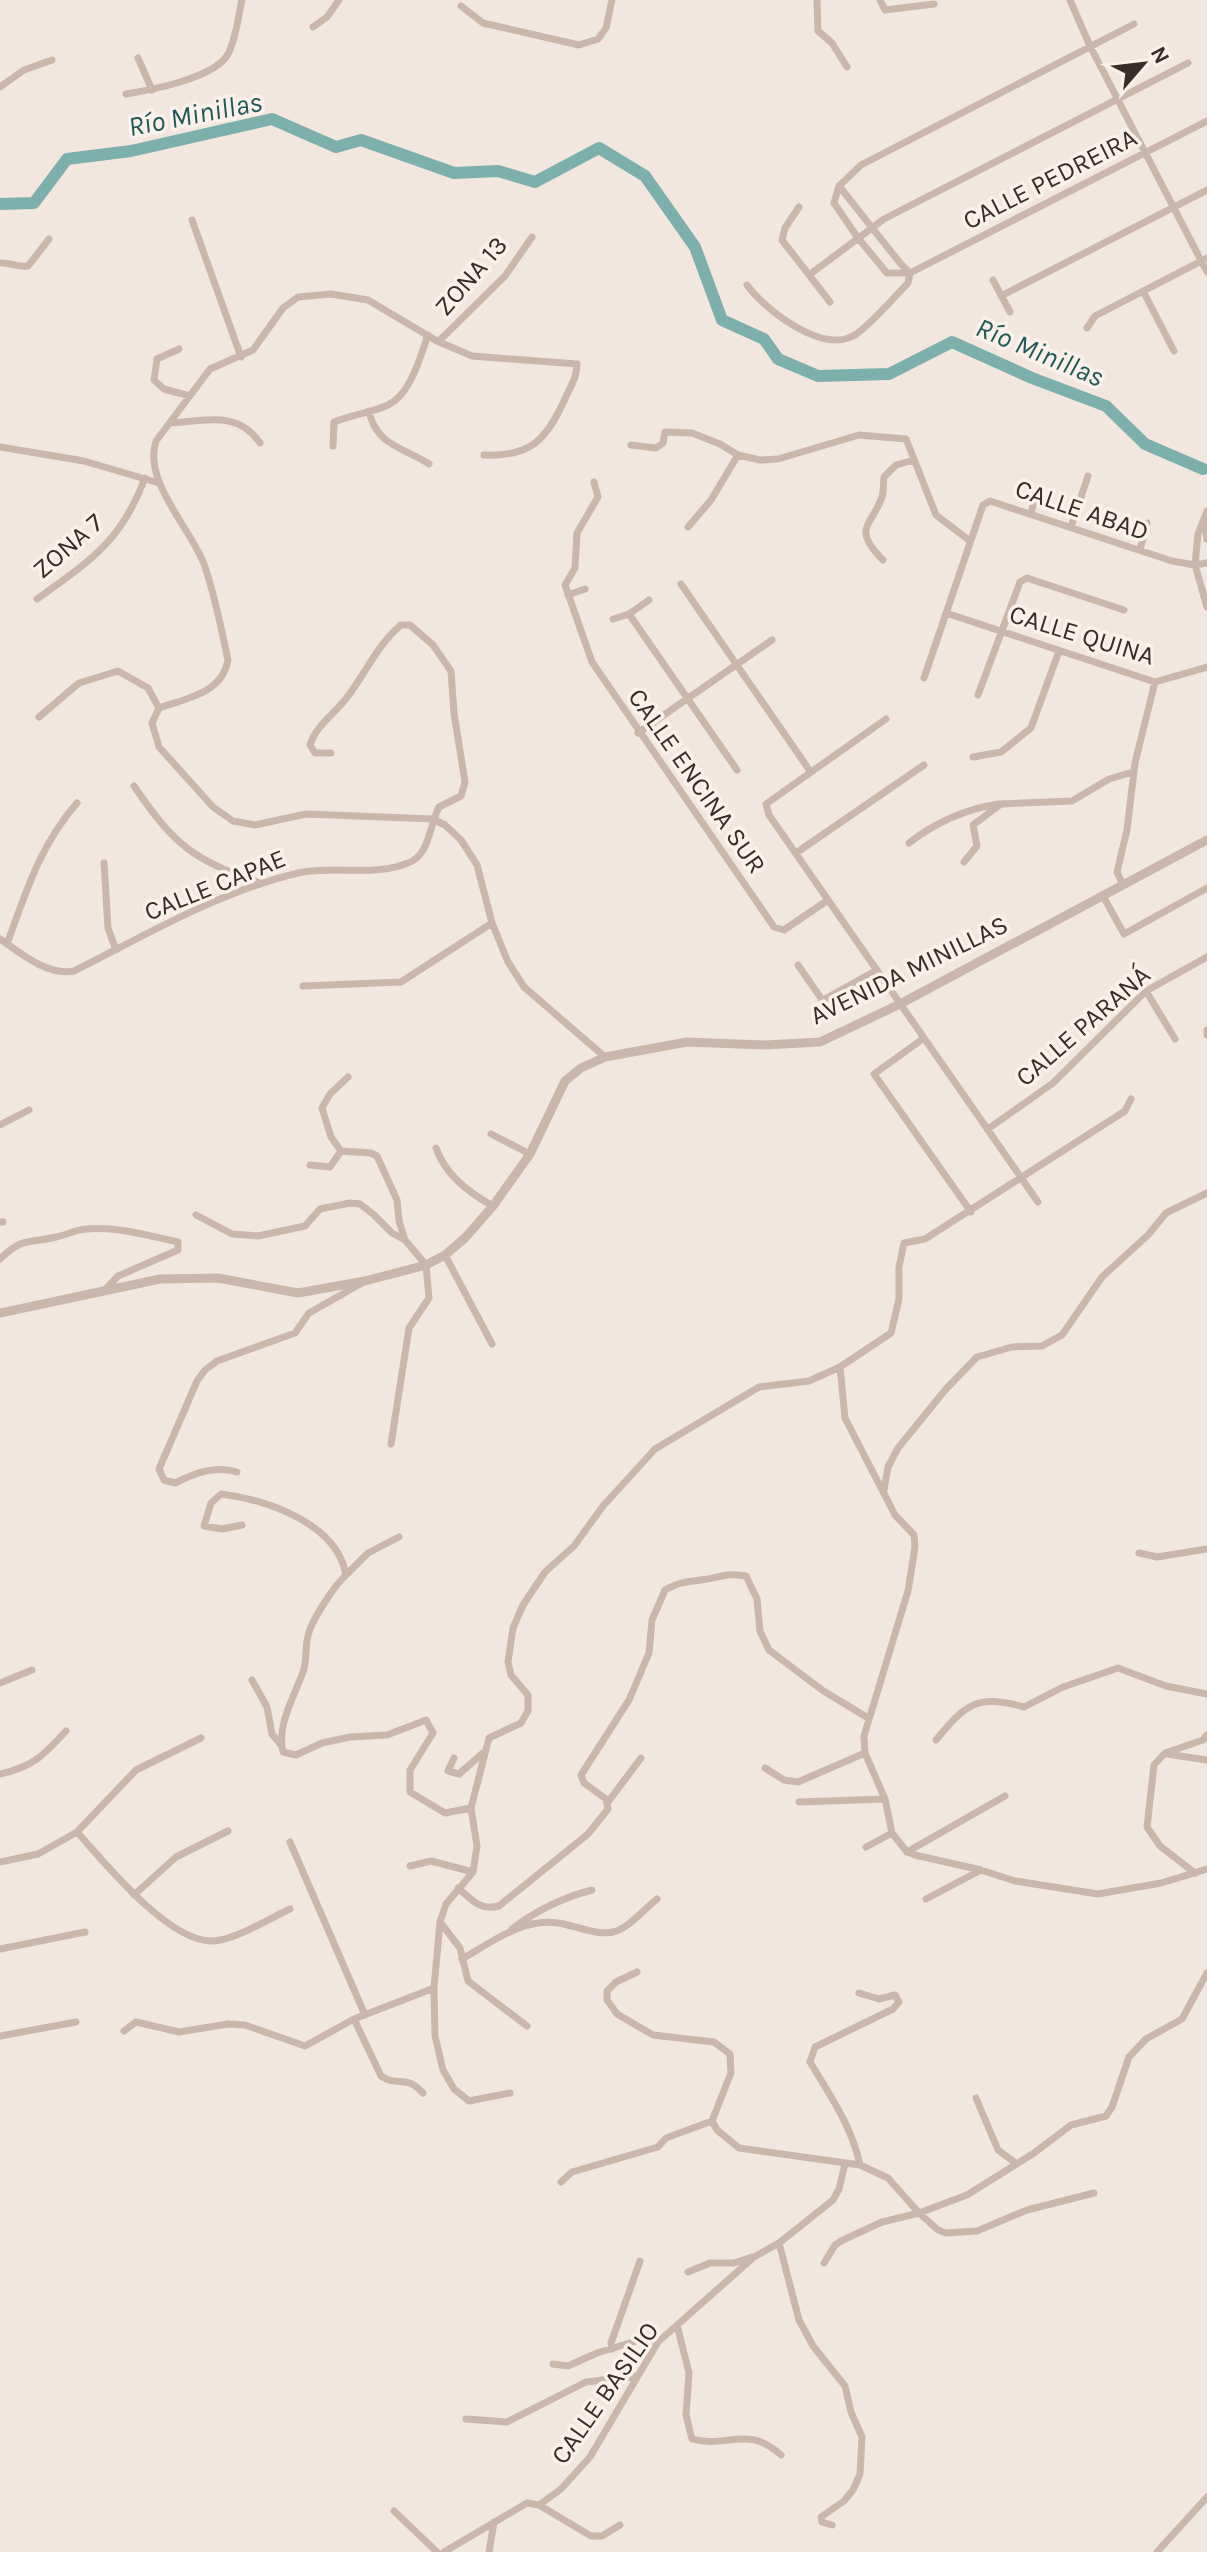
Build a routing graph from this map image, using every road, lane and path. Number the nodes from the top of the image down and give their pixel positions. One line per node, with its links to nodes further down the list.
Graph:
1 (242, 0): 17 (street)
2 (339, 0): 10 (street)
3 (612, 0): 8 (street)
4 (817, 0): 15 (street)
5 (880, 0): 7 (street)
6 (1070, 0): 11 (street)
7 (934, 4)
8 (461, 6)
9 (1134, 24): 11 (street)
10 (313, 27)
11 (1090, 46): 19 (street); 22 (street)
12 (138, 58): 17 (street)
13 (52, 60): 16 (street)
14 (1188, 63): 19 (street)
15 (847, 67)
16 (0, 87)
17 (152, 90): 18 (street)
18 (126, 94)
19 (1117, 99): 21 (street); 27 (street)
20 (1207, 121): 21 (street, CALLE PEDREIRA)
21 (1145, 153): 25 (street); 34 (street, CALLE PEDREIRA)
22 (839, 186): 27 (street); 29 (street)
23 (1207, 190): 25 (street)
24 (799, 207): 35 (street)
25 (1173, 207): 31 (street); 39 (street)
26 (192, 220): 47 (street)
27 (872, 227): 29 (street); 34 (street)
28 (532, 237): 44 (street, ZONA 13)
29 (858, 238): 34 (street); 35 (street)
30 (49, 239): 32 (street)
31 (1204, 260): 33 (street); 38 (street)
32 (0, 263)
33 (1207, 272)
34 (910, 273): 37 (street)
35 (809, 275): 40 (street)
36 (993, 280): 39 (street)
37 (747, 285)
38 (1143, 291): 42 (street); 46 (street)
39 (1001, 296): 41 (street)
40 (830, 302)
41 (1010, 312)
42 (1087, 328)
43 (428, 335): 44 (street); 47 (street); 49 (street)
44 (439, 341): 55 (street)
45 (179, 349): 48 (street)
46 (1174, 351)
47 (241, 357): 48 (street)
48 (190, 396): 50 (street)
49 (369, 411): 53 (street); 58 (street)
50 (170, 423): 51 (street); 62 (street)
51 (260, 443)
52 (631, 445): 56 (street)
53 (333, 446)
54 (0, 447): 60 (street)
55 (484, 455)
56 (738, 455): 57 (street); 68 (street)
57 (914, 460): 71 (street); 73 (street)
58 (429, 464)
59 (1088, 476): 69 (street)
60 (145, 478): 62 (street); 79 (street, ZONA 7)
61 (594, 482): 78 (street)
62 (159, 483): 95 (street)
63 (1037, 490): 65 (street)
64 (1207, 511): 67 (street)
65 (1031, 513): 69 (street, CALLE ABAD); 71 (street, CALLE ABAD)
66 (1147, 523): 72 (street)
67 (1204, 523): 70 (street); 75 (street)
68 (688, 527)
69 (1071, 527): 72 (street, CALLE ABAD)
70 (1207, 539)
71 (970, 541): 83 (street, CALLE ABAD)
72 (1140, 550): 75 (street, CALLE ABAD)
73 (883, 560)
74 (1207, 563): 75 (street, CALLE ABAD)
75 (1195, 565): 81 (street)
76 (681, 584): 89 (street)
77 (585, 589): 78 (street)
78 (568, 595): 98 (street, CALLE ENCINA SUR)
79 (37, 599)
80 (649, 600): 84 (street)
81 (1207, 607)
82 (1124, 610): 86 (street)
83 (946, 613): 86 (street, CALLE QUINA); 91 (street, CALLE ABAD)
84 (629, 614): 85 (street); 94 (street)
85 (613, 619)
86 (1003, 632): 88 (street, CALLE QUINA); 93 (street)
87 (772, 640): 89 (street)
88 (1059, 651): 92 (street, CALLE QUINA); 100 (street)
89 (736, 665): 94 (street); 103 (street)
90 (1207, 667): 92 (street, CALLE QUINA)
91 (924, 678)
92 (1155, 682): 104 (street)
93 (978, 695)
94 (688, 699): 98 (street); 102 (street)
95 (159, 708): 96 (street); 108 (street)
96 (39, 717)
97 (886, 719): 103 (street)
98 (638, 733): 118 (street, CALLE ENCINA SUR)
99 (331, 753): 108 (street)
100 (973, 757)
101 (924, 765): 111 (street)
102 (737, 770)
103 (810, 771): 111 (street)
104 (1133, 772): 107 (street); 115 (street)
105 (134, 786): 114 (street)
106 (77, 803): 120 (street)
107 (1001, 804): 110 (street); 112 (street)
108 (433, 819): 114 (street, CALLE CAPAE); 119 (street)
109 (1207, 840): 115 (street, AVENIDA MINILLAS)
110 (909, 843)
111 (796, 853): 118 (street)
112 (964, 862)
113 (104, 863): 121 (street)
114 (261, 883): 121 (street, CALLE CAPAE)
115 (1123, 885): 117 (street, AVENIDA MINILLAS)
116 (1207, 888): 117 (street)
117 (1103, 896): 128 (street, AVENIDA MINILLAS)
118 (828, 900): 124 (street)
119 (492, 923): 125 (street); 132 (street)
120 (4, 942): 121 (street, CALLE CAPAE)
121 (116, 950)
122 (1207, 957): 126 (street, CALLE PARANÁ)
123 (798, 965): 127 (street)
124 (877, 970): 127 (street); 128 (street)
125 (303, 986)
126 (1146, 991): 131 (street); 137 (street, CALLE PARANÁ)
127 (823, 1000): 129 (street)
128 (900, 1004): 130 (street); 132 (street, AVENIDA MINILLAS)
129 (832, 1014)
130 (924, 1038): 137 (street); 147 (street)
131 (1175, 1039)
132 (605, 1057): 141 (street, AVENIDA MINILLAS)
133 (348, 1077): 140 (street)
134 (1131, 1099): 143 (street)
135 (29, 1110): 136 (street)
136 (0, 1125)
137 (988, 1129): 143 (street)
138 (491, 1134): 141 (street)
139 (436, 1148): 146 (street)
140 (341, 1151): 142 (street); 149 (street)
141 (530, 1154): 146 (street, AVENIDA MINILLAS)
142 (310, 1165)
143 (1022, 1179): 145 (street); 147 (street)
144 (1207, 1193): 160 (street)
145 (1038, 1202)
146 (493, 1206): 150 (street, AVENIDA MINILLAS)
147 (971, 1212): 157 (street)
148 (196, 1215): 149 (street)
149 (405, 1240): 152 (street)
150 (445, 1255): 152 (street, AVENIDA MINILLAS); 156 (street)
151 (0, 1259): 154 (street)
152 (426, 1265): 153 (street, AVENIDA MINILLAS); 158 (street)
153 (365, 1281): 154 (street, AVENIDA MINILLAS); 159 (street)
154 (103, 1291): 155 (street, AVENIDA MINILLAS)
155 (0, 1313)
156 (492, 1344)
157 (840, 1367): 160 (street); 176 (street)
158 (391, 1444)
159 (237, 1472)
160 (884, 1490): 170 (street)
161 (242, 1525): 165 (street)
162 (399, 1537): 165 (street)
163 (1207, 1549): 164 (street)
164 (1139, 1553)
165 (346, 1575): 175 (street)
166 (32, 1670): 168 (street)
167 (252, 1680): 175 (street)
168 (0, 1683)
169 (1207, 1694): 174 (street)
170 (868, 1718): 177 (street); 186 (street)
171 (66, 1731): 183 (street)
172 (1207, 1735): 178 (street)
173 (201, 1738): 190 (street)
174 (936, 1740)
175 (281, 1745): 188 (street)
176 (485, 1752): 179 (street); 188 (street)
177 (865, 1753): 182 (street); 185 (street)
178 (1165, 1753): 181 (street); 200 (street)
179 (454, 1758)
180 (641, 1758): 186 (street)
181 (1207, 1760)
182 (765, 1768)
183 (0, 1774)
184 (1005, 1796): 194 (street)
185 (885, 1799): 187 (street); 191 (street)
186 (608, 1802): 201 (street)
187 (799, 1802)
188 (471, 1808): 199 (street)
189 (228, 1831): 203 (street)
190 (77, 1832): 195 (street); 203 (street)
191 (892, 1833): 193 (street); 194 (street)
192 (290, 1842): 216 (street)
193 (866, 1847)
194 (907, 1852): 198 (street)
195 (0, 1862)
196 (410, 1866): 199 (street)
197 (1207, 1869): 200 (street)
198 (981, 1870): 200 (street); 205 (street)
199 (473, 1872): 201 (street)
200 (1195, 1873)
201 (458, 1888): 207 (street)
202 (592, 1890): 209 (street)
203 (134, 1895): 206 (street)
204 (657, 1899): 209 (street)
205 (926, 1899)
206 (290, 1909)
207 (440, 1922): 211 (street); 214 (street)
208 (85, 1932): 210 (street)
209 (508, 1932): 211 (street)
210 (0, 1949)
211 (462, 1959): 219 (street)
212 (637, 1972): 225 (street)
213 (1207, 1973): 227 (street)
214 (434, 1988): 216 (street); 223 (street)
215 (859, 1993): 228 (street)
216 (365, 2015): 217 (street)
217 (354, 2019): 220 (street); 222 (street)
218 (76, 2022): 221 (street)
219 (527, 2026)
220 (124, 2031)
221 (0, 2036)
222 (423, 2093)
223 (510, 2093)
224 (976, 2098): 227 (street)
225 (712, 2121): 226 (street); 229 (street)
226 (845, 2164): 228 (street); 232 (street, CALLE BASILIO)
227 (1017, 2164): 231 (street)
228 (860, 2165): 231 (street)
229 (561, 2182)
230 (1094, 2193): 231 (street)
231 (919, 2213): 235 (street)
232 (779, 2243): 233 (street, CALLE BASILIO); 249 (street)
233 (754, 2257): 236 (street); 237 (street, CALLE BASILIO)
234 (640, 2261): 239 (street)
235 (824, 2263)
236 (688, 2272)
237 (677, 2325): 238 (street, CALLE BASILIO); 243 (street)
238 (658, 2342): 239 (street); 241 (street, CALLE BASILIO)
239 (612, 2349): 240 (street)
240 (553, 2364)
241 (636, 2376): 242 (street); 245 (street, CALLE BASILIO)
242 (466, 2419)
243 (781, 2455)
244 (1207, 2497): 253 (street)
245 (539, 2505): 247 (street, CALLE BASILIO); 248 (street)
246 (394, 2511): 250 (street)
247 (494, 2522): 251 (street, CALLE BASILIO); 252 (street)
248 (620, 2525)
249 (832, 2525)
250 (437, 2552)
251 (444, 2552)
252 (489, 2552)
253 (1157, 2552)

